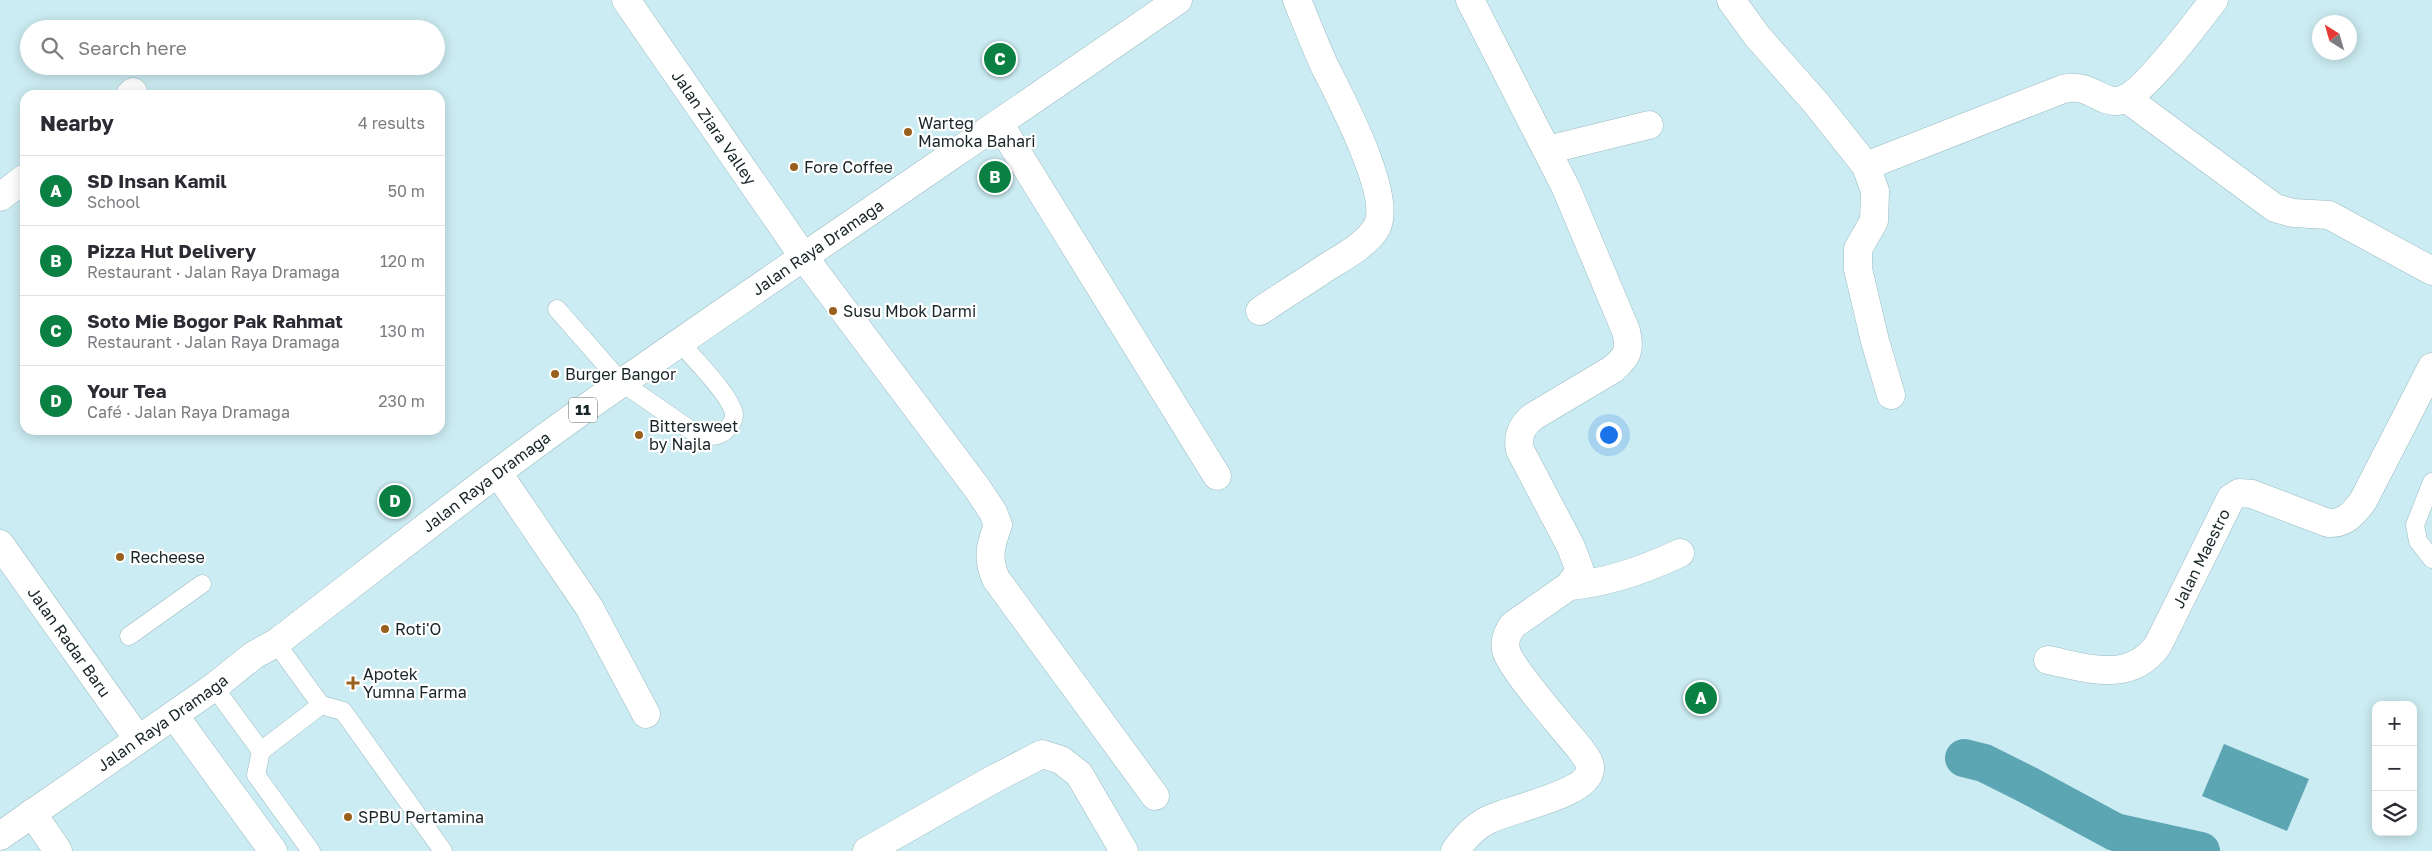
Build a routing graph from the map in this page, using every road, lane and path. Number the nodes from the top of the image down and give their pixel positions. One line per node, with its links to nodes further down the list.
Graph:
1 (626, 0): 14 (main road, Jalan Ziara Valley)
2 (1178, 0): 8 (main road, Jalan Raya Dramaga / 11)
3 (1297, 0): 17 (main road)
4 (1470, 0): 10 (main road)
5 (1731, 0): 11 (main road)
6 (2214, 0): 7 (main road)
7 (2126, 98): 11 (main road); 15 (main road)
8 (999, 123): 14 (main road, Jalan Raya Dramaga / 11); 23 (main road)
9 (1649, 125): 10 (main road)
10 (1547, 150): 29 (main road)
11 (1866, 166): 21 (main road)
12 (20, 182): 13 (main road)
13 (0, 197)
14 (802, 256): 18 (main road, Jalan Raya Dramaga / 11); 39 (main road, Jalan Ziara Valley)
15 (2432, 271)
16 (557, 308): 20 (lane)
17 (1260, 311)
18 (680, 343): 20 (main road, Jalan Raya Dramaga / 11); 20 (lane)
19 (2432, 367): 32 (main road, Jalan Maestro)
20 (621, 382): 22 (main road, Jalan Raya Dramaga / 11)
21 (1892, 395)
22 (498, 473): 31 (main road, Jalan Raya Dramaga / 11); 35 (main road)
23 (1217, 476)
24 (2432, 482): 27 (lane)
25 (0, 544): 37 (main road, Jalan Radar Baru)
26 (1680, 553): 29 (main road)
27 (2432, 559)
28 (202, 584): 30 (lane)
29 (1569, 586): 48 (main road)
30 (129, 636)
31 (276, 643): 33 (main road, Jalan Raya Dramaga / 11); 34 (lane)
32 (2048, 660)
33 (214, 687): 36 (main road, Jalan Raya Dramaga / 11); 38 (lane)
34 (321, 705): 38 (lane); 45 (lane)
35 (646, 714)
36 (174, 715): 37 (main road, Jalan Raya Dramaga / 11); 43 (main road)
37 (138, 739): 40 (main road, Jalan Raya Dramaga / 11)
38 (261, 751): 44 (lane)
39 (1155, 796)
40 (32, 813): 41 (main road, Jalan Raya Dramaga / 11); 42 (main road)
41 (0, 836)
42 (58, 851)
43 (273, 851)
44 (311, 851)
45 (443, 851)
46 (866, 851): 47 (main road)
47 (1124, 851)
48 (1455, 851)

